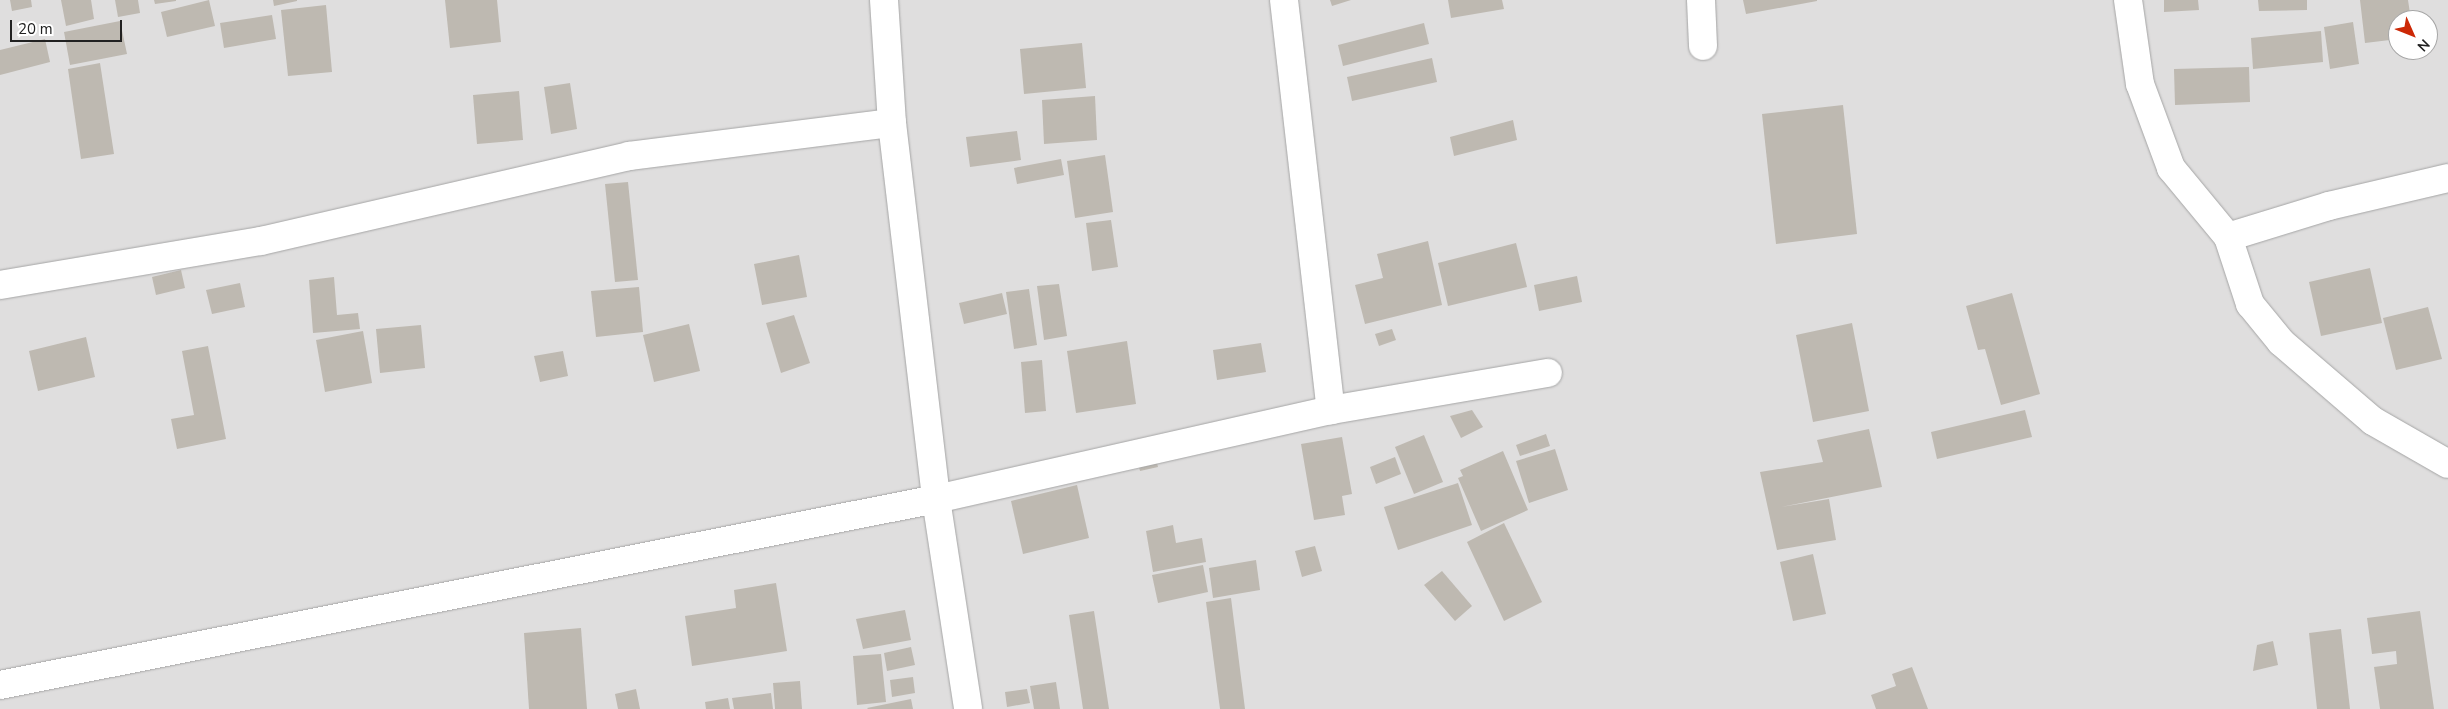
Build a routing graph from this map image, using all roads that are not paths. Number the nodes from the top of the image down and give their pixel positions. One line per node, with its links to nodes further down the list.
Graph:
1 (884, 0): 6 (street)
2 (1284, 0): 11 (street)
3 (1701, 0): 5 (street)
4 (2128, 0): 8 (street)
5 (1703, 46)
6 (892, 123): 9 (street); 13 (street)
7 (2448, 178): 8 (street)
8 (2228, 237): 12 (street)
9 (0, 285)
10 (1548, 373): 11 (street)
11 (1331, 410): 13 (street)
12 (2448, 464)
13 (936, 500): 14 (street); 15 (street)
14 (0, 685)
15 (968, 709)

